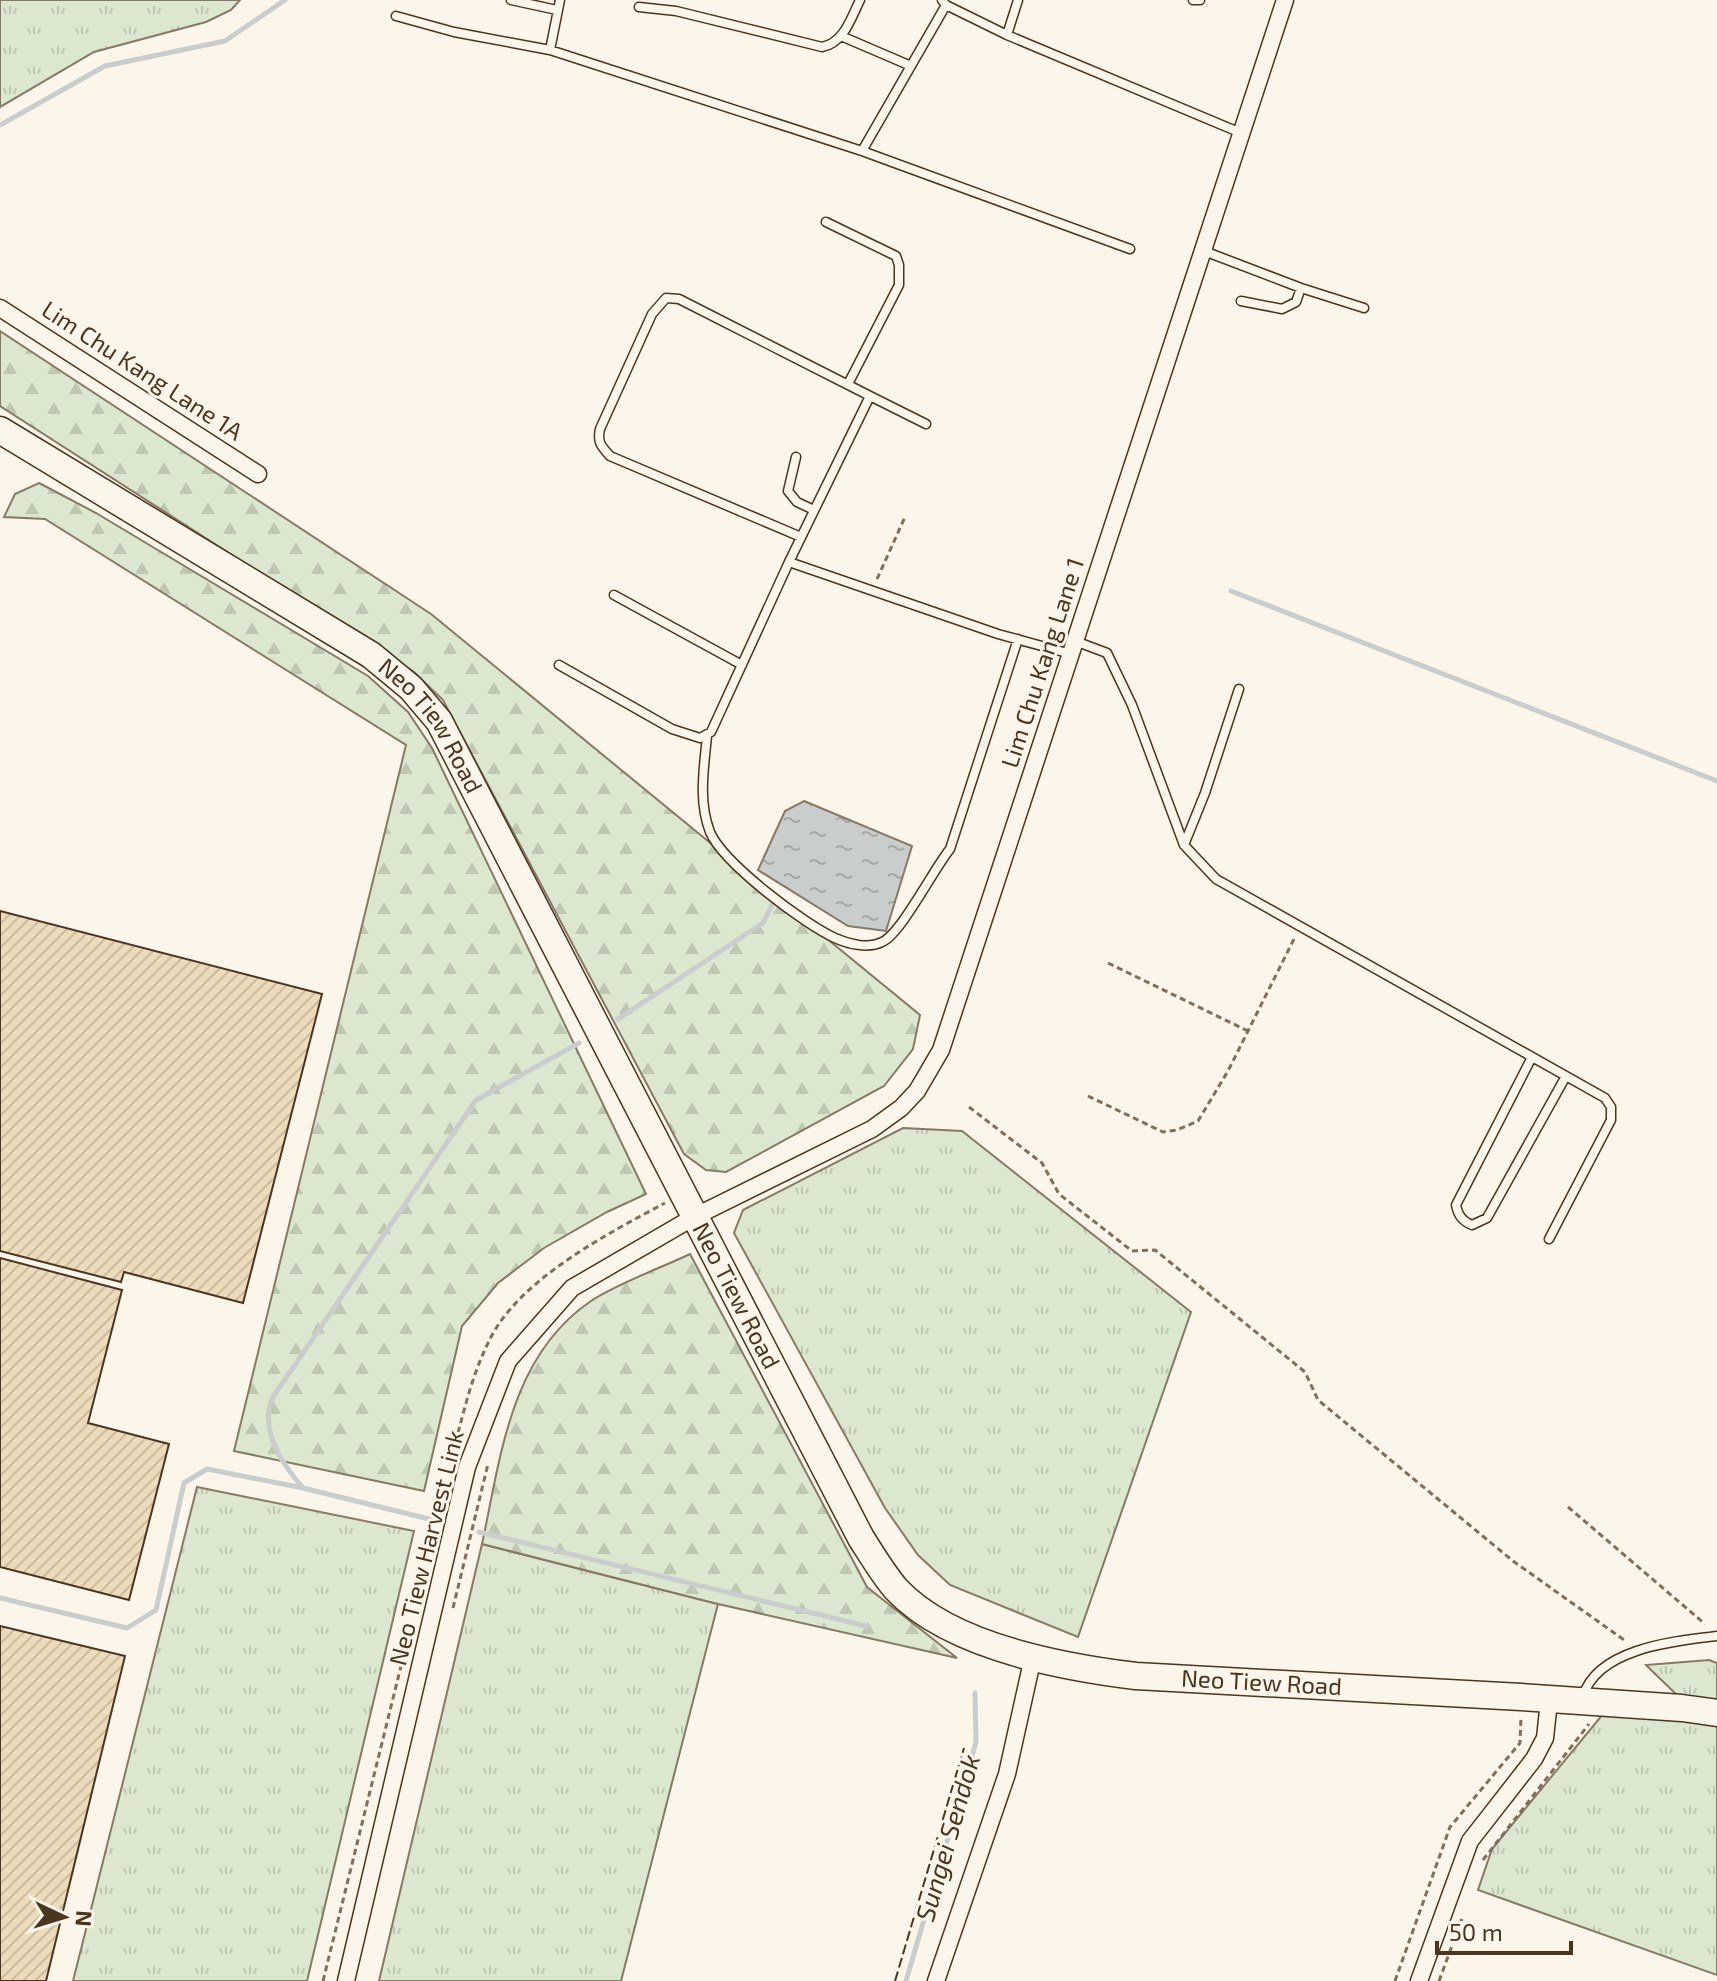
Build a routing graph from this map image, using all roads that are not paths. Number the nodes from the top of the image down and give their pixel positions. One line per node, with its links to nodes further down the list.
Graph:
1 (511, 0): 9 (lane)
2 (671, 0): 11 (lane)
3 (860, 0): 14 (lane)
4 (1018, 0): 13 (lane)
5 (1193, 0): 6 (lane)
6 (1200, 0)
7 (1285, 0): 17 (street, Lim Chu Kang Lane 1)
8 (944, 2): 13 (lane); 16 (lane)
9 (558, 5): 15 (lane)
10 (639, 7): 11 (lane)
11 (668, 11): 14 (lane)
12 (396, 16): 15 (lane)
13 (1007, 35): 17 (lane)
14 (841, 36): 16 (lane)
15 (550, 50): 18 (lane)
16 (911, 66): 18 (lane)
17 (1241, 133): 21 (street, Lim Chu Kang Lane 1)
18 (862, 151): 20 (lane)
19 (826, 222): 26 (lane)
20 (1130, 249)
21 (1203, 250): 22 (lane); 37 (street, Lim Chu Kang Lane 1)
22 (1301, 288): 23 (lane); 25 (lane)
23 (1241, 301)
24 (0, 308): 31 (street, Lim Chu Kang Lane 1A)
25 (1364, 308)
26 (848, 384): 27 (lane); 33 (lane)
27 (870, 396): 28 (lane); 32 (lane)
28 (926, 424)
29 (0, 430): 45 (main road, Neo Tiew Road)
30 (796, 457): 32 (lane)
31 (258, 474)
32 (814, 510): 33 (lane)
33 (801, 537): 34 (lane)
34 (789, 562): 36 (lane); 39 (lane)
35 (614, 595): 39 (lane)
36 (1018, 639): 37 (lane); 41 (lane)
37 (1073, 648): 42 (lane); 45 (street, Lim Chu Kang Lane 1)
38 (559, 665): 41 (lane)
39 (742, 665): 41 (lane)
40 (1239, 689): 42 (lane)
41 (707, 736)
42 (1184, 845): 43 (lane)
43 (1532, 1057): 44 (lane); 44 (lane)
44 (1566, 1076): 46 (lane)
45 (694, 1217): 48 (main road, Neo Tiew Road); 52 (street, Neo Tiew Harvest Link)
46 (1549, 1239)
47 (1717, 1636): 50 (lane)
48 (1033, 1657): 49 (main road, Neo Tiew Road); 53 (street)
49 (1549, 1701): 50 (main road, Neo Tiew Road); 54 (street)
50 (1591, 1703): 51 (main road, Neo Tiew Road)
51 (1717, 1713)
52 (346, 1981)
53 (936, 1981)
54 (1419, 1981)

